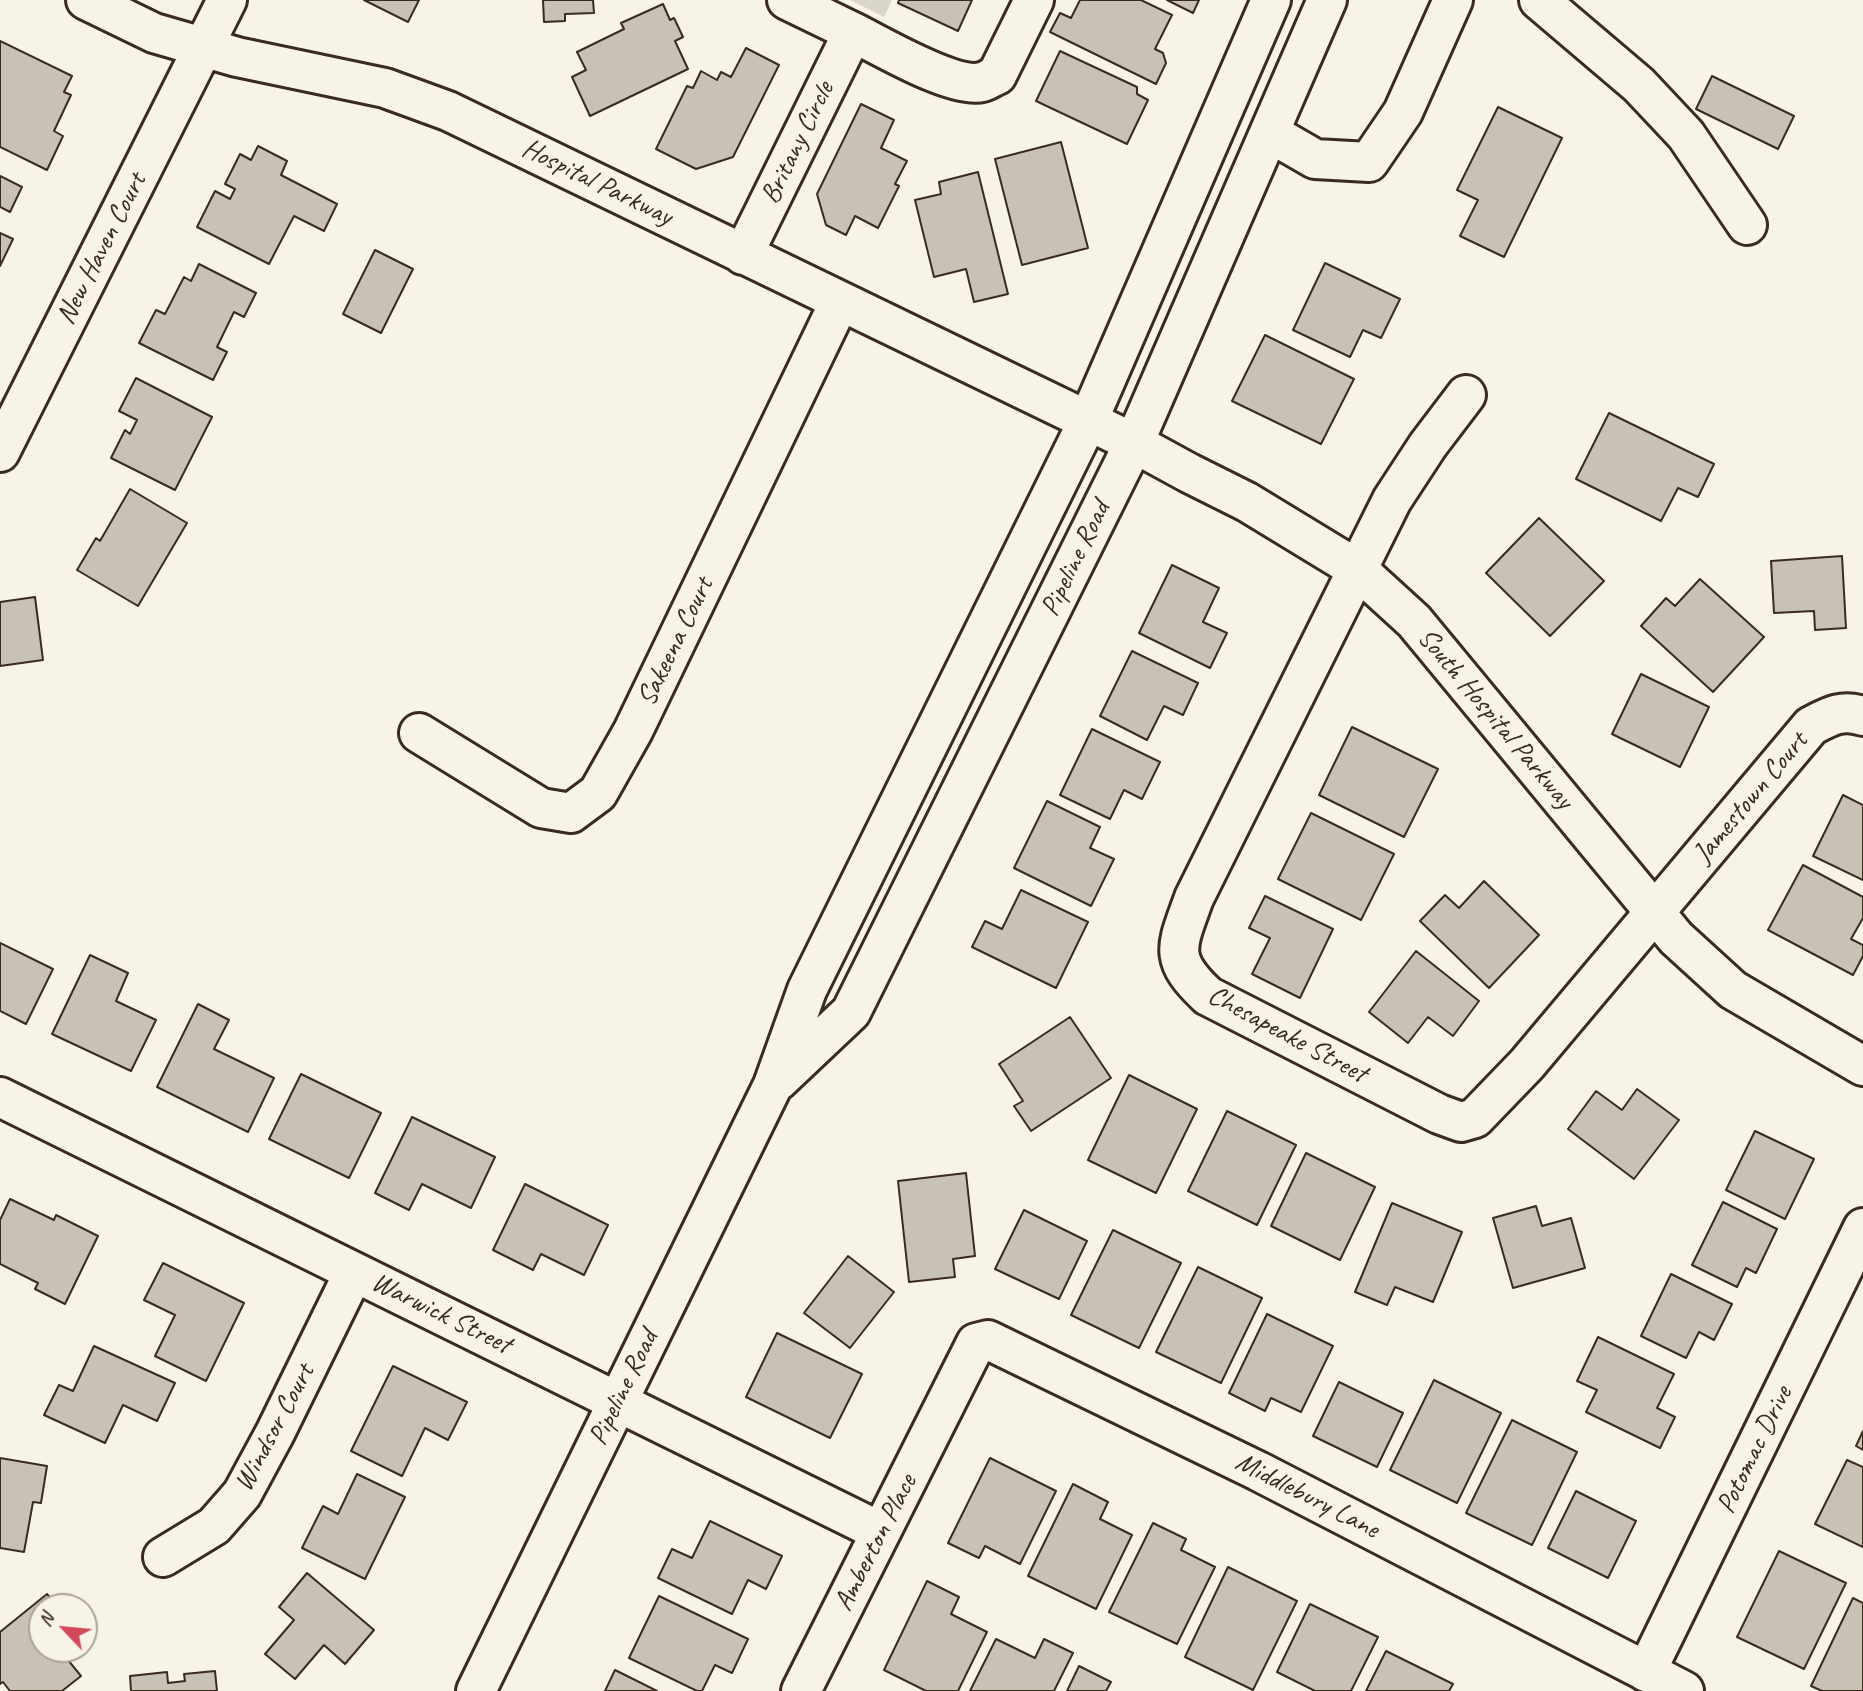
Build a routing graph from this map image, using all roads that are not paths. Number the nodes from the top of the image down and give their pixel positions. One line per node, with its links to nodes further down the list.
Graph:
1 (86, 0): 10 (street, Hospital Parkway)
2 (227, 0): 10 (street, New Haven Court)
3 (786, 0): 9 (street)
4 (1034, 0): 9 (street)
5 (1271, 0): 16 (street, Pipeline Road)
6 (1327, 0): 11 (street, Pipeline Road)
7 (1453, 0): 11 (street)
8 (1539, 0): 12 (street)
9 (853, 32): 13 (street, Britany Circle)
10 (204, 47): 13 (street, Hospital Parkway); 18 (street, New Haven Court)
11 (1270, 133): 17 (street, Pipeline Road)
12 (1747, 225)
13 (743, 255): 14 (street, Hospital Parkway)
14 (840, 301): 16 (street, Hospital Parkway); 21 (street, Sakeena Court)
15 (1466, 396): 19 (street, Chesapeake Street)
16 (1088, 421): 17 (street, South Hospital Parkway); 24 (street, Pipeline Road)
17 (1134, 443): 19 (street, South Hospital Parkway); 24 (street, Pipeline Road)
18 (0, 452)
19 (1357, 569): 22 (street, South Hospital Parkway); 22 (street, Chesapeake Street)
20 (1863, 716): 22 (street, Jamestown Court)
21 (419, 733)
22 (1654, 912): 23 (street, South Hospital Parkway)
23 (1863, 1066)
24 (773, 1085): 29 (street, Pipeline Road)
25 (0, 1097): 27 (street, Warwick Street)
26 (1863, 1228): 32 (street, Potomac Drive)
27 (354, 1272): 29 (street, Warwick Street); 31 (street, Windsor Court)
28 (950, 1394): 30 (street, Amberton Place); 32 (street, Middlebury Lane)
29 (618, 1400): 30 (street, Warwick Street); 33 (street, Pipeline Road)
30 (881, 1532): 34 (street, Amberton Place)
31 (163, 1557)
32 (1646, 1672): 35 (street, Middlebury Lane)
33 (476, 1691)
34 (801, 1691)
35 (1684, 1691)

